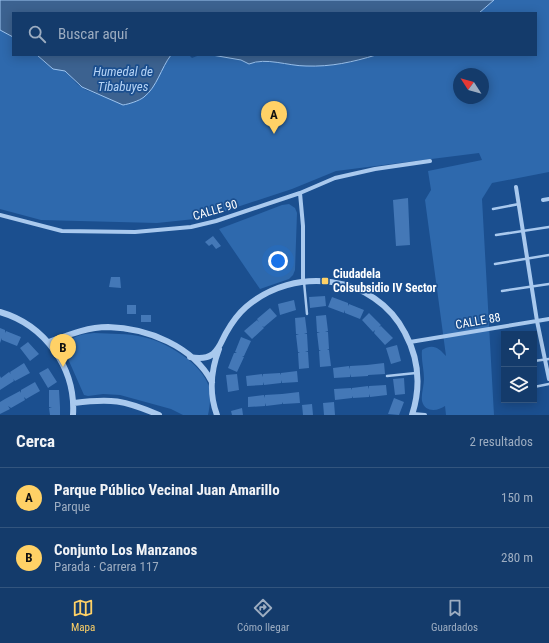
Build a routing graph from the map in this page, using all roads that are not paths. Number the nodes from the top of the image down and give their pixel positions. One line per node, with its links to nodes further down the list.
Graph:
1 (430, 162): 3 (street, CALLE 90)
2 (516, 187): 6 (street)
3 (300, 193): 8 (street, CALLE 90); 15 (street)
4 (549, 199): 5 (street)
5 (542, 200)
6 (519, 204): 7 (lane); 10 (street)
7 (493, 209)
8 (0, 216)
9 (549, 227): 10 (lane)
10 (523, 231): 11 (lane); 13 (street)
11 (496, 235)
12 (549, 255): 13 (lane)
13 (527, 259): 14 (lane); 17 (street)
14 (495, 264)
15 (303, 281): 20 (lane); 24 (street); 25 (street)
16 (549, 284): 17 (lane)
17 (532, 286): 18 (lane); 22 (street)
18 (502, 291)
19 (0, 312): 23 (street)
20 (307, 314)
21 (549, 319): 22 (street, CALLE 88)
22 (537, 320): 24 (street, CALLE 88); 28 (street)
23 (49, 342): 26 (street); 36 (street)
24 (410, 342): 30 (street)
25 (219, 348): 26 (street); 33 (street)
26 (190, 357): 33 (street)
27 (549, 358): 28 (lane)
28 (544, 360): 29 (lane); 32 (street)
29 (537, 361)
30 (418, 372): 31 (lane); 38 (street)
31 (387, 376)
32 (549, 379)
33 (212, 382): 37 (street)
34 (549, 384): 35 (lane)
35 (537, 386)
36 (74, 403): 39 (street); 40 (street)
37 (216, 414)
38 (413, 414): 41 (street)
39 (73, 415)
40 (159, 415)
41 (425, 415)

